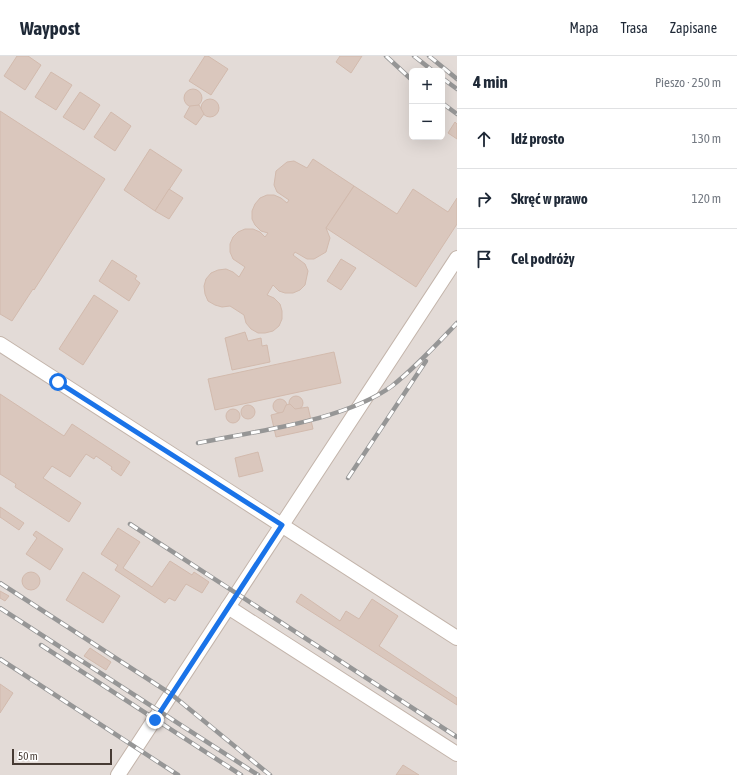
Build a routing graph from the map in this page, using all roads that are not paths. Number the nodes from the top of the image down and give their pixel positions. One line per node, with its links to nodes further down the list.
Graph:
1 (457, 258): 3 (lane)
2 (0, 344): 3 (lane)
3 (282, 525): 4 (lane); 5 (lane)
4 (228, 607): 6 (lane); 7 (lane)
5 (457, 638)
6 (457, 754)
7 (118, 775)

